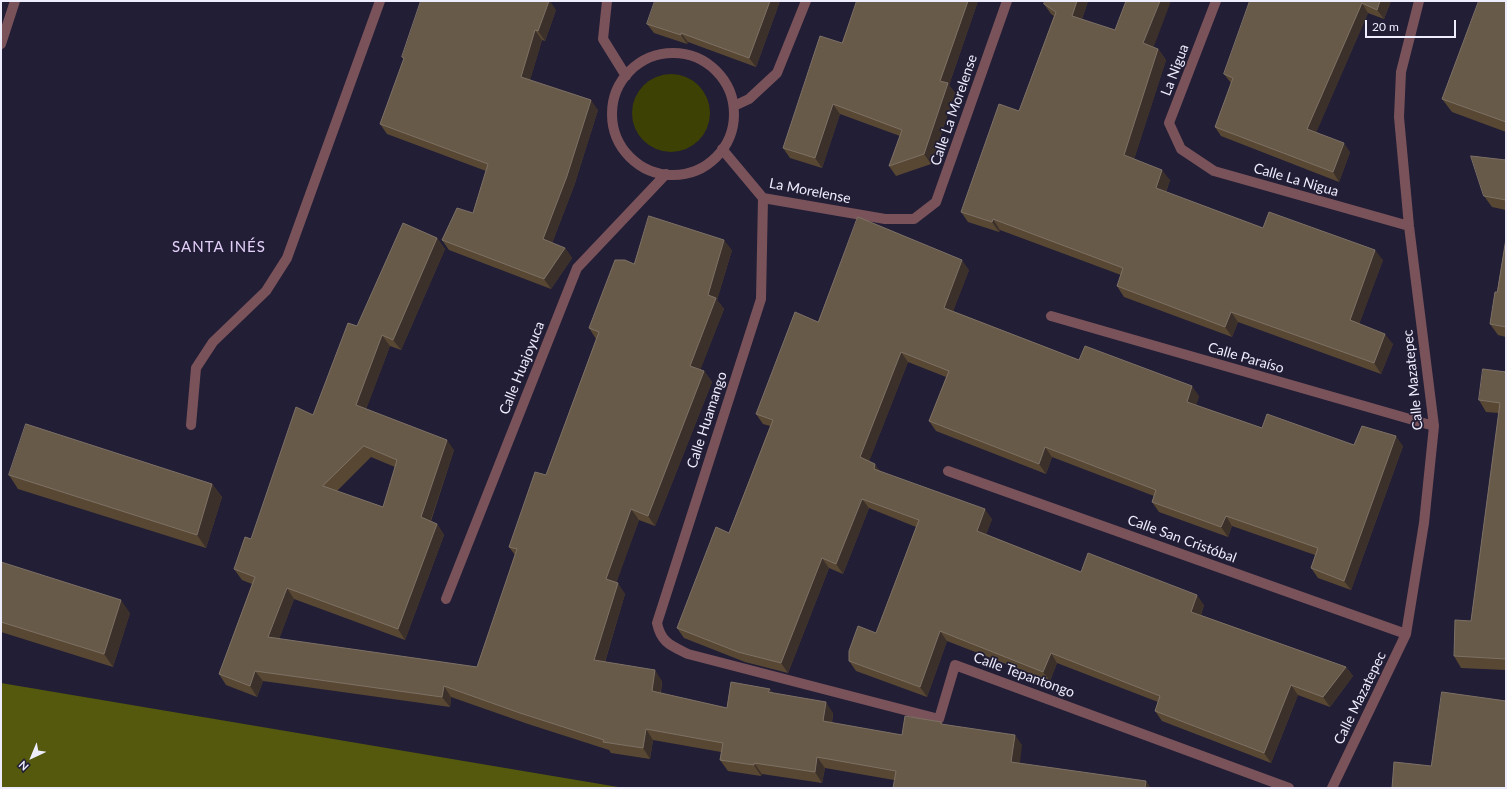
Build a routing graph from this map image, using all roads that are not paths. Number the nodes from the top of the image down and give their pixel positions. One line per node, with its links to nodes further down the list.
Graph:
1 (15, 1): 8 (street)
2 (380, 1): 18 (street)
3 (607, 1): 9 (street)
4 (806, 1): 10 (street)
5 (1007, 1): 15 (street, Calle La Morelense)
6 (1216, 1): 12 (street, La Nigua)
7 (1419, 1): 16 (street, Calle Mazatepec)
8 (1, 44)
9 (626, 76): 10 (street); 13 (street)
10 (734, 106): 11 (street)
11 (722, 149): 13 (street); 14 (street, La Morelense)
12 (1181, 149): 16 (street, Calle La Nigua)
13 (666, 174): 21 (street, Calle Huajoyuca)
14 (763, 198): 15 (street, La Morelense); 23 (street, Calle Huamango)
15 (914, 219)
16 (1409, 226): 19 (street, Calle Mazatepec)
17 (1051, 316): 19 (street, Calle Paraíso)
18 (191, 425)
19 (1434, 426): 22 (street, Calle Mazatepec)
20 (948, 471): 22 (street, Calle San Cristóbal)
21 (446, 599)
22 (1406, 634): 25 (street, Calle Mazatepec)
23 (667, 643): 24 (street, Calle Tepantongo)
24 (1289, 788)
25 (1332, 788)

